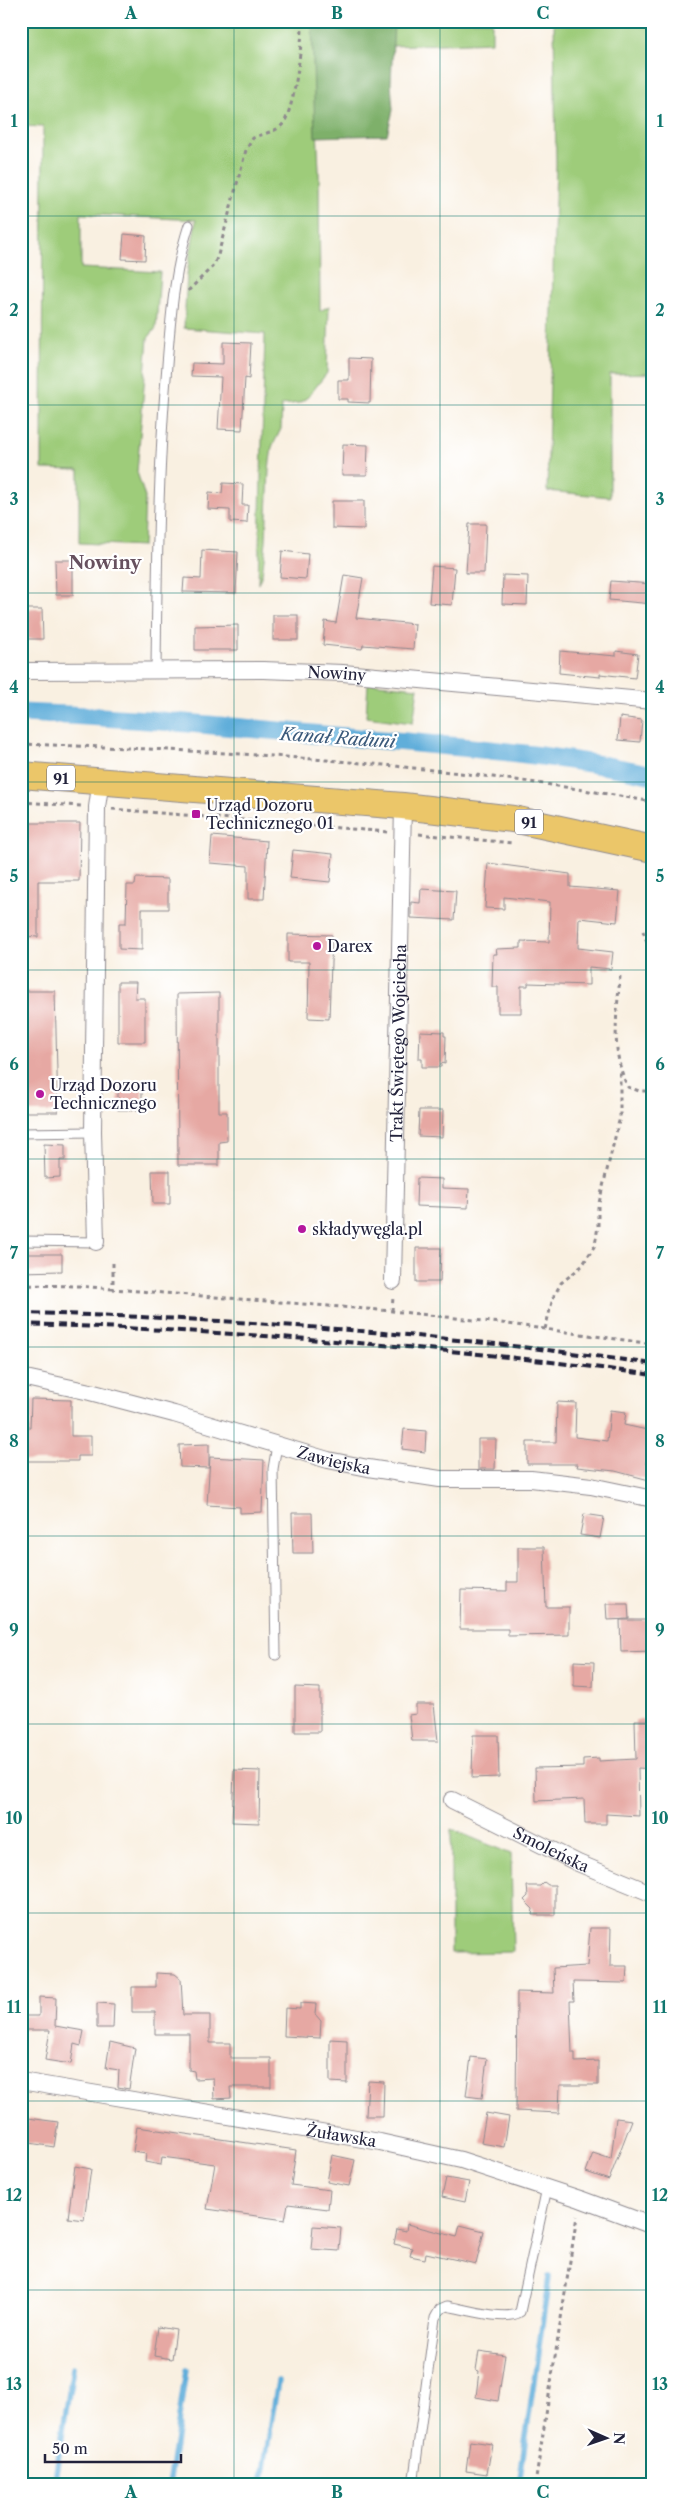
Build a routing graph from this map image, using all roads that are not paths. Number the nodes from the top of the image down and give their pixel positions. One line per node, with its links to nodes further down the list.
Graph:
1 (190, 225): 3 (lane)
2 (21, 670): 3 (street, Nowiny)
3 (156, 670): 4 (street, Nowiny)
4 (653, 701)
5 (21, 775): 6 (main road, 91)
6 (101, 780): 7 (main road, 91); 9 (street)
7 (403, 806): 8 (main road, 91); 13 (street, Trakt Świętego Wojciecha)
8 (653, 849)
9 (93, 1132): 10 (lane); 12 (street)
10 (21, 1134)
11 (21, 1241): 12 (lane)
12 (96, 1242)
13 (393, 1281)
14 (21, 1377): 15 (street, Zawiejska)
15 (277, 1444): 16 (street, Zawiejska); 17 (lane)
16 (653, 1499)
17 (276, 1655)
18 (452, 1800): 19 (street, Smoleńska)
19 (653, 1894)
20 (21, 2082): 21 (street, Żuławska)
21 (547, 2188): 22 (street, Żuławska); 23 (lane)
22 (653, 2226)
23 (413, 2485)

